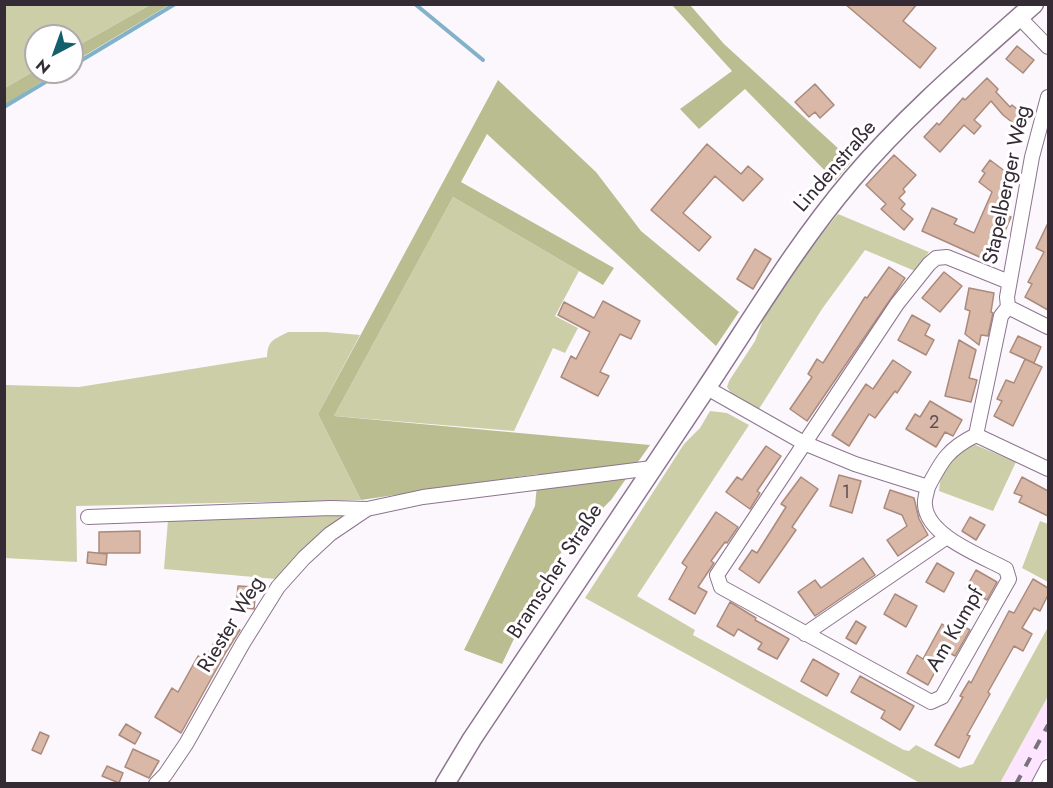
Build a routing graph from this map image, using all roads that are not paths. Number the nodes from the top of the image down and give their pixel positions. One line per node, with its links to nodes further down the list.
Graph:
1 (1034, 4): 2 (street, Lindenstraße)
2 (1019, 17): 3 (street); 8 (street, Lindenstraße)
3 (1048, 47)
4 (1048, 97): 5 (street, Stapelberger Weg)
5 (1009, 282): 6 (street, Stapelberger Weg); 10 (street)
6 (1008, 307): 7 (street); 9 (street, Stapelberger Weg)
7 (1048, 327)
8 (706, 388): 10 (street); 11 (street, Bramscher Straße)
9 (976, 435): 12 (street); 13 (street)
10 (804, 443): 13 (street); 17 (street, Am Kumpf)
11 (652, 468): 14 (street, Riester Weg); 20 (street, Bramscher Straße)
12 (1048, 469)
13 (928, 487): 16 (street, Am Kumpf)
14 (367, 509): 15 (street, Riester Weg); 19 (street, Riester Weg)
15 (88, 517)
16 (947, 537): 17 (street); 17 (street, Am Kumpf)
17 (805, 634)
18 (1048, 767): 21 (street)
19 (156, 783)
20 (445, 783)
21 (1039, 783)

